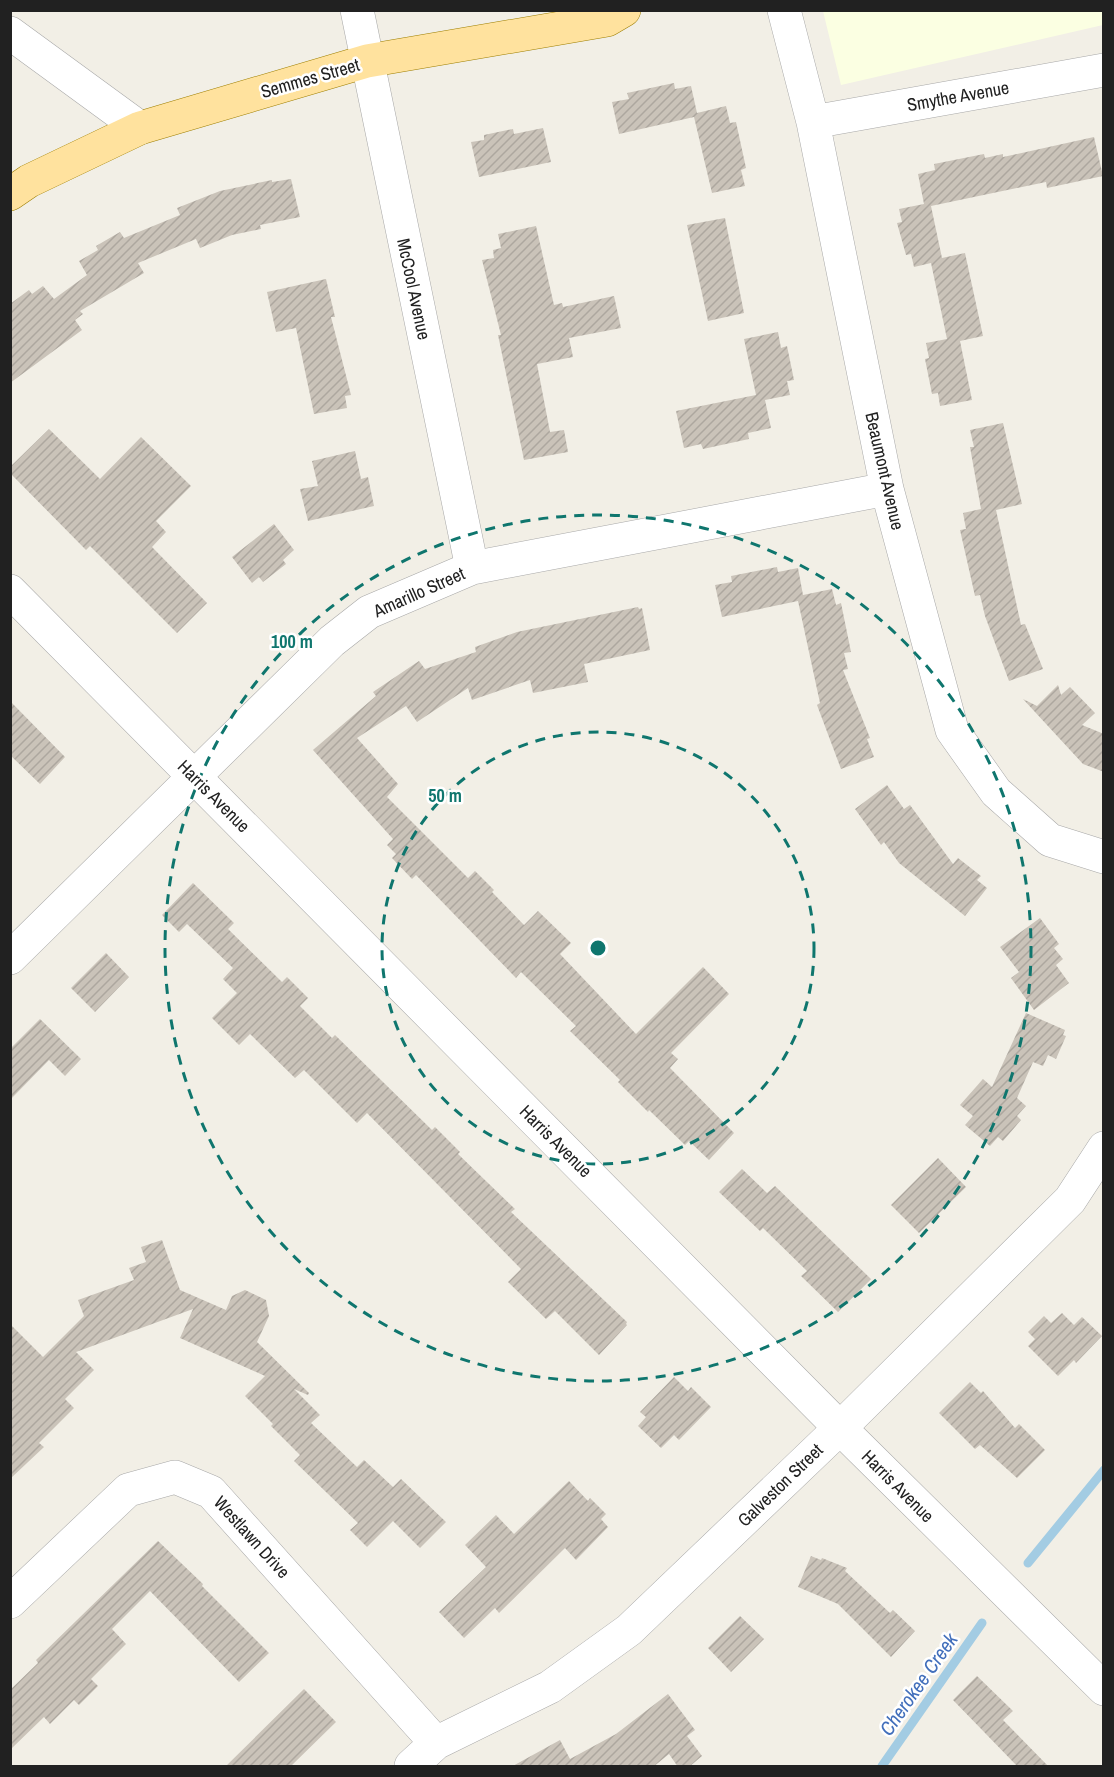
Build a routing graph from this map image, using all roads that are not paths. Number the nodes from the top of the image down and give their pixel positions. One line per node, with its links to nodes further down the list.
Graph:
1 (357, 10): 5 (street, McCool Avenue)
2 (624, 10): 5 (main road, Semmes Street)
3 (784, 10): 7 (street, Beaumont Avenue)
4 (10, 33): 8 (street)
5 (367, 61): 8 (main road, Semmes Street); 11 (street, McCool Avenue)
6 (1104, 70): 7 (street, Smythe Avenue)
7 (813, 122): 10 (street, Beaumont Avenue)
8 (140, 128): 9 (main road, Semmes Street)
9 (10, 194)
10 (887, 489): 11 (street, Amarillo Street); 14 (street, Beaumont Avenue)
11 (472, 568): 13 (street, Amarillo Street)
12 (10, 591): 13 (street, Harris Avenue)
13 (196, 777): 15 (street, Amarillo Street); 17 (street, Harris Avenue)
14 (1104, 857)
15 (10, 958)
16 (1104, 1148): 17 (street, Galveston Street)
17 (840, 1428): 19 (street, Harris Avenue); 20 (street, Galveston Street)
18 (10, 1602): 20 (street, Westlawn Drive)
19 (1104, 1689)
20 (436, 1743): 21 (street, Galveston Street)
21 (411, 1767)

